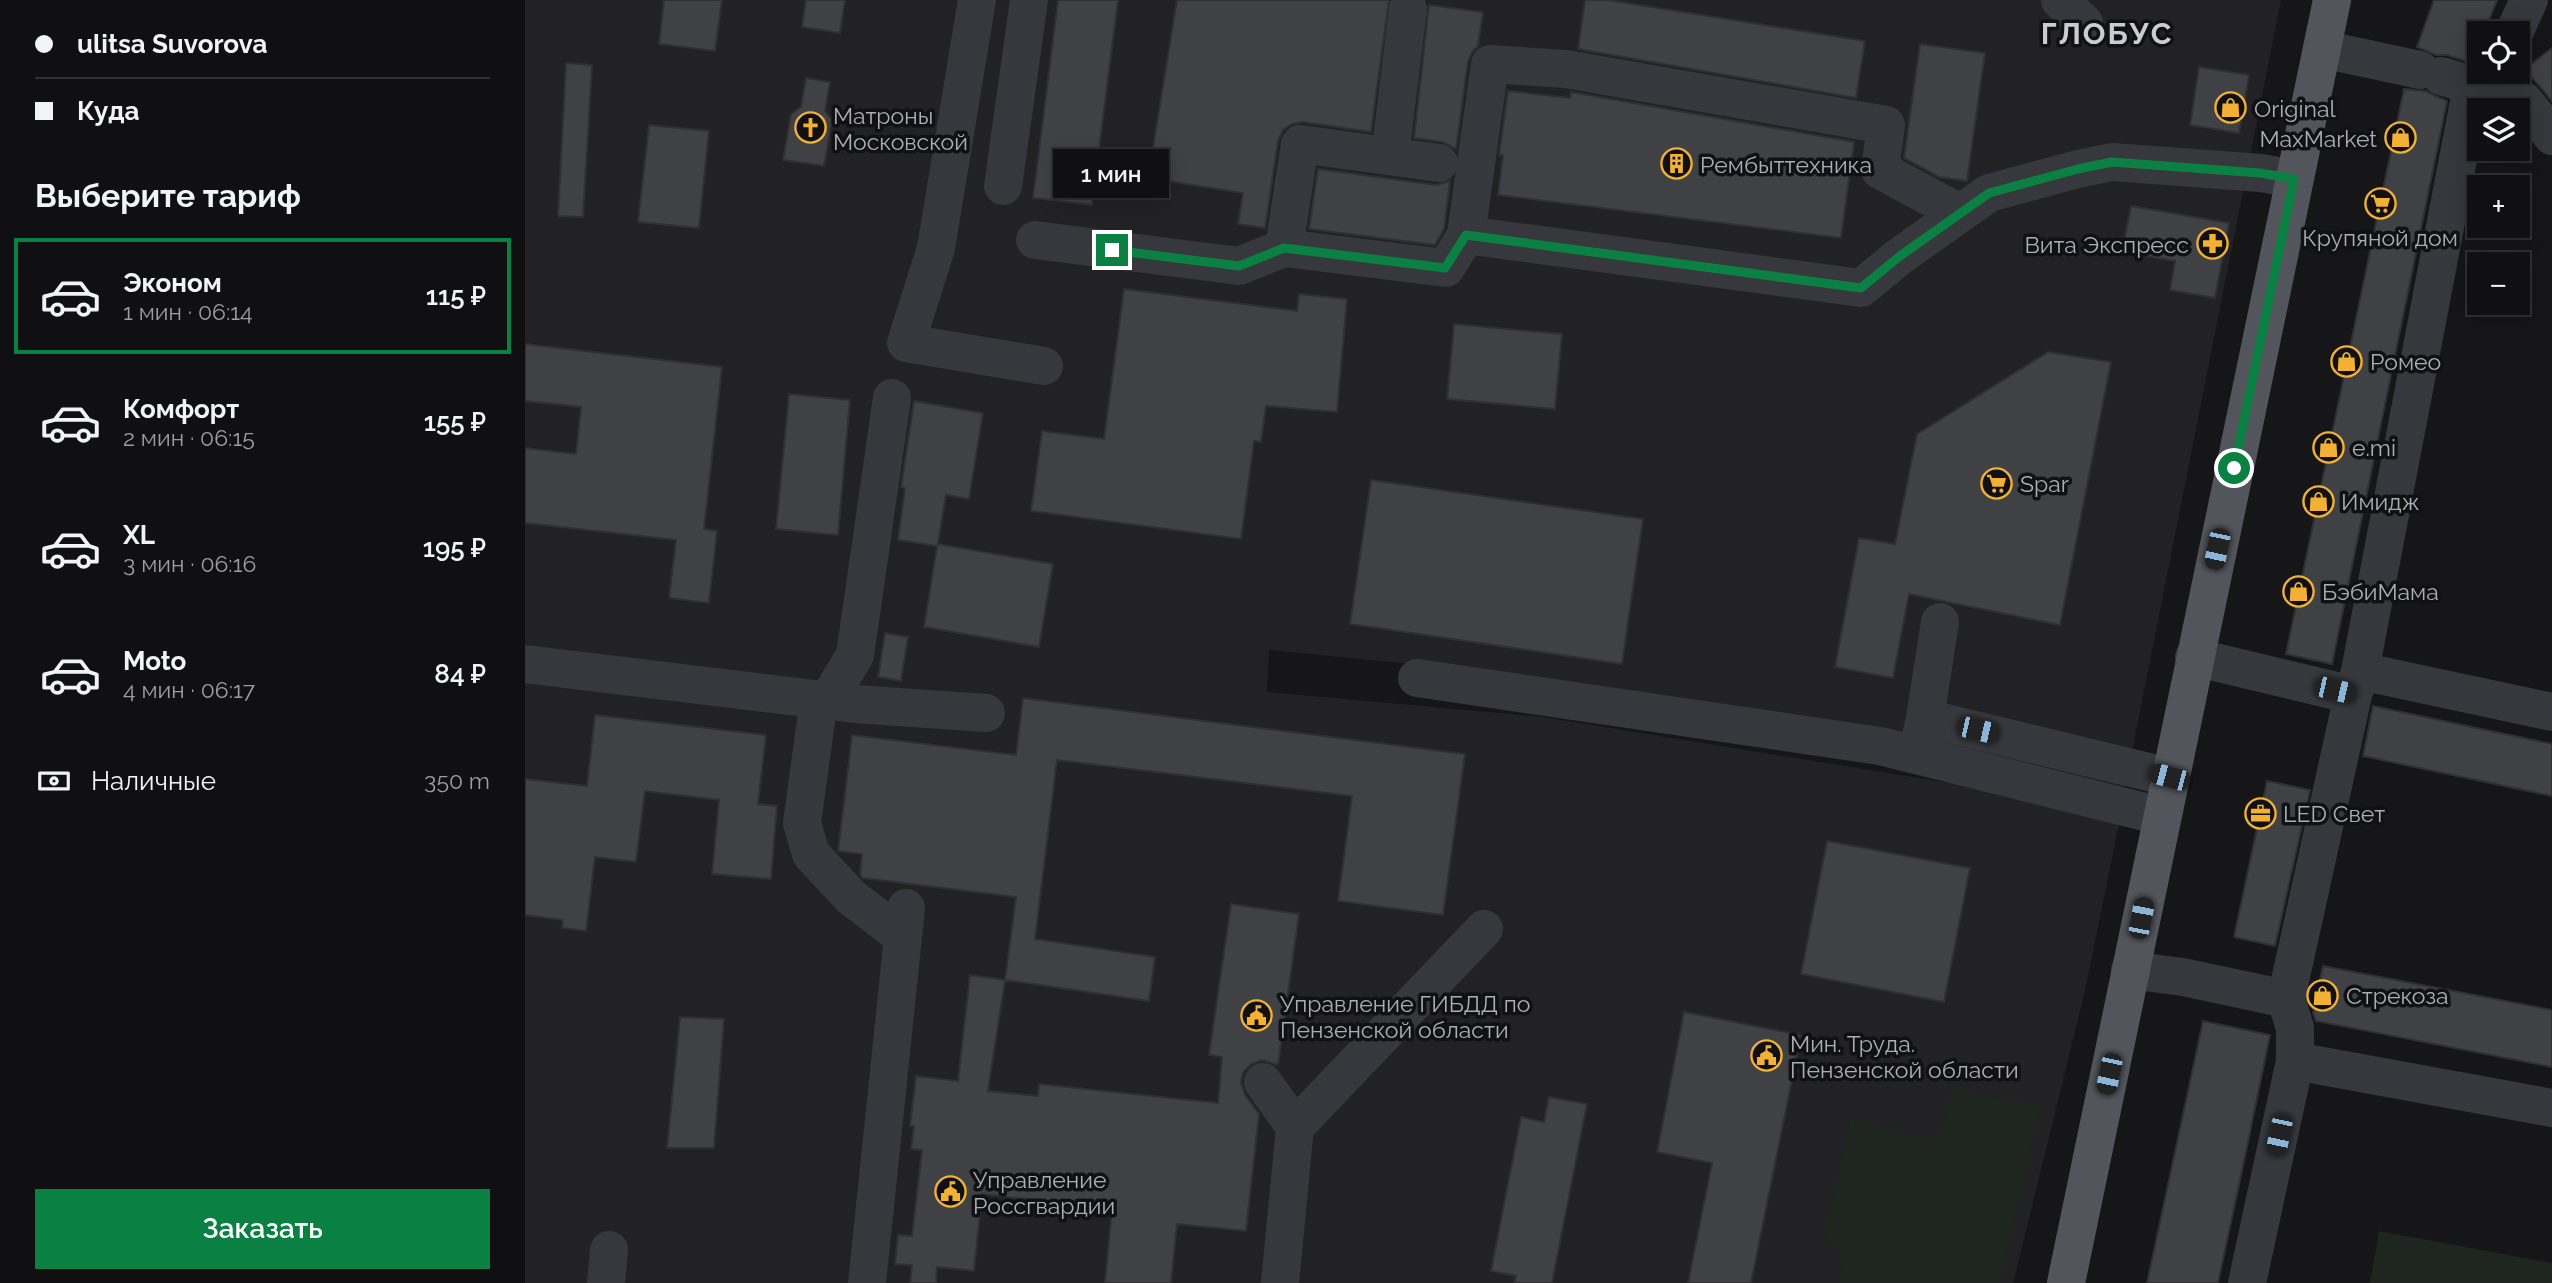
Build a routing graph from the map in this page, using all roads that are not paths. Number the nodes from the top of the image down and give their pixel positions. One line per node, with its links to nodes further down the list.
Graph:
1 (977, 0): 18 (lane)
2 (1029, 0): 13 (lane)
3 (2332, 0): 7 (main road)
4 (2529, 0): 6 (lane)
5 (1408, 9): 10 (lane)
6 (2519, 21)
7 (2322, 49): 8 (lane); 12 (main road)
8 (2444, 78): 9 (lane); 24 (lane)
9 (2552, 136)
10 (1390, 156): 11 (lane); 17 (lane)
11 (1439, 163)
12 (2294, 179): 14 (lane); 21 (main road)
13 (1003, 186)
14 (1960, 213): 15 (lane); 15 (lane)
15 (1466, 235): 17 (lane)
16 (1035, 240): 17 (lane)
17 (1284, 248)
18 (1044, 366)
19 (892, 398): 25 (lane)
20 (1940, 622): 28 (lane)
21 (2194, 657): 24 (lane); 30 (main road)
22 (525, 664): 25 (lane)
23 (1417, 678): 29 (lane)
24 (2356, 683): 26 (lane); 34 (lane)
25 (823, 699): 27 (lane); 39 (lane)
26 (2552, 712)
27 (986, 713)
28 (1925, 718): 29 (lane); 30 (lane)
29 (1917, 754): 31 (lane)
30 (2169, 777): 31 (main road)
31 (2161, 816): 33 (main road)
32 (1484, 929): 38 (lane)
33 (2130, 970): 34 (lane); 41 (main road)
34 (2286, 999): 35 (lane)
35 (2295, 1061): 37 (lane); 42 (lane)
36 (1263, 1082): 38 (lane)
37 (2552, 1108)
38 (1296, 1127): 40 (lane)
39 (867, 1283)
40 (1280, 1283)
41 (2066, 1283)
42 (2247, 1283)

